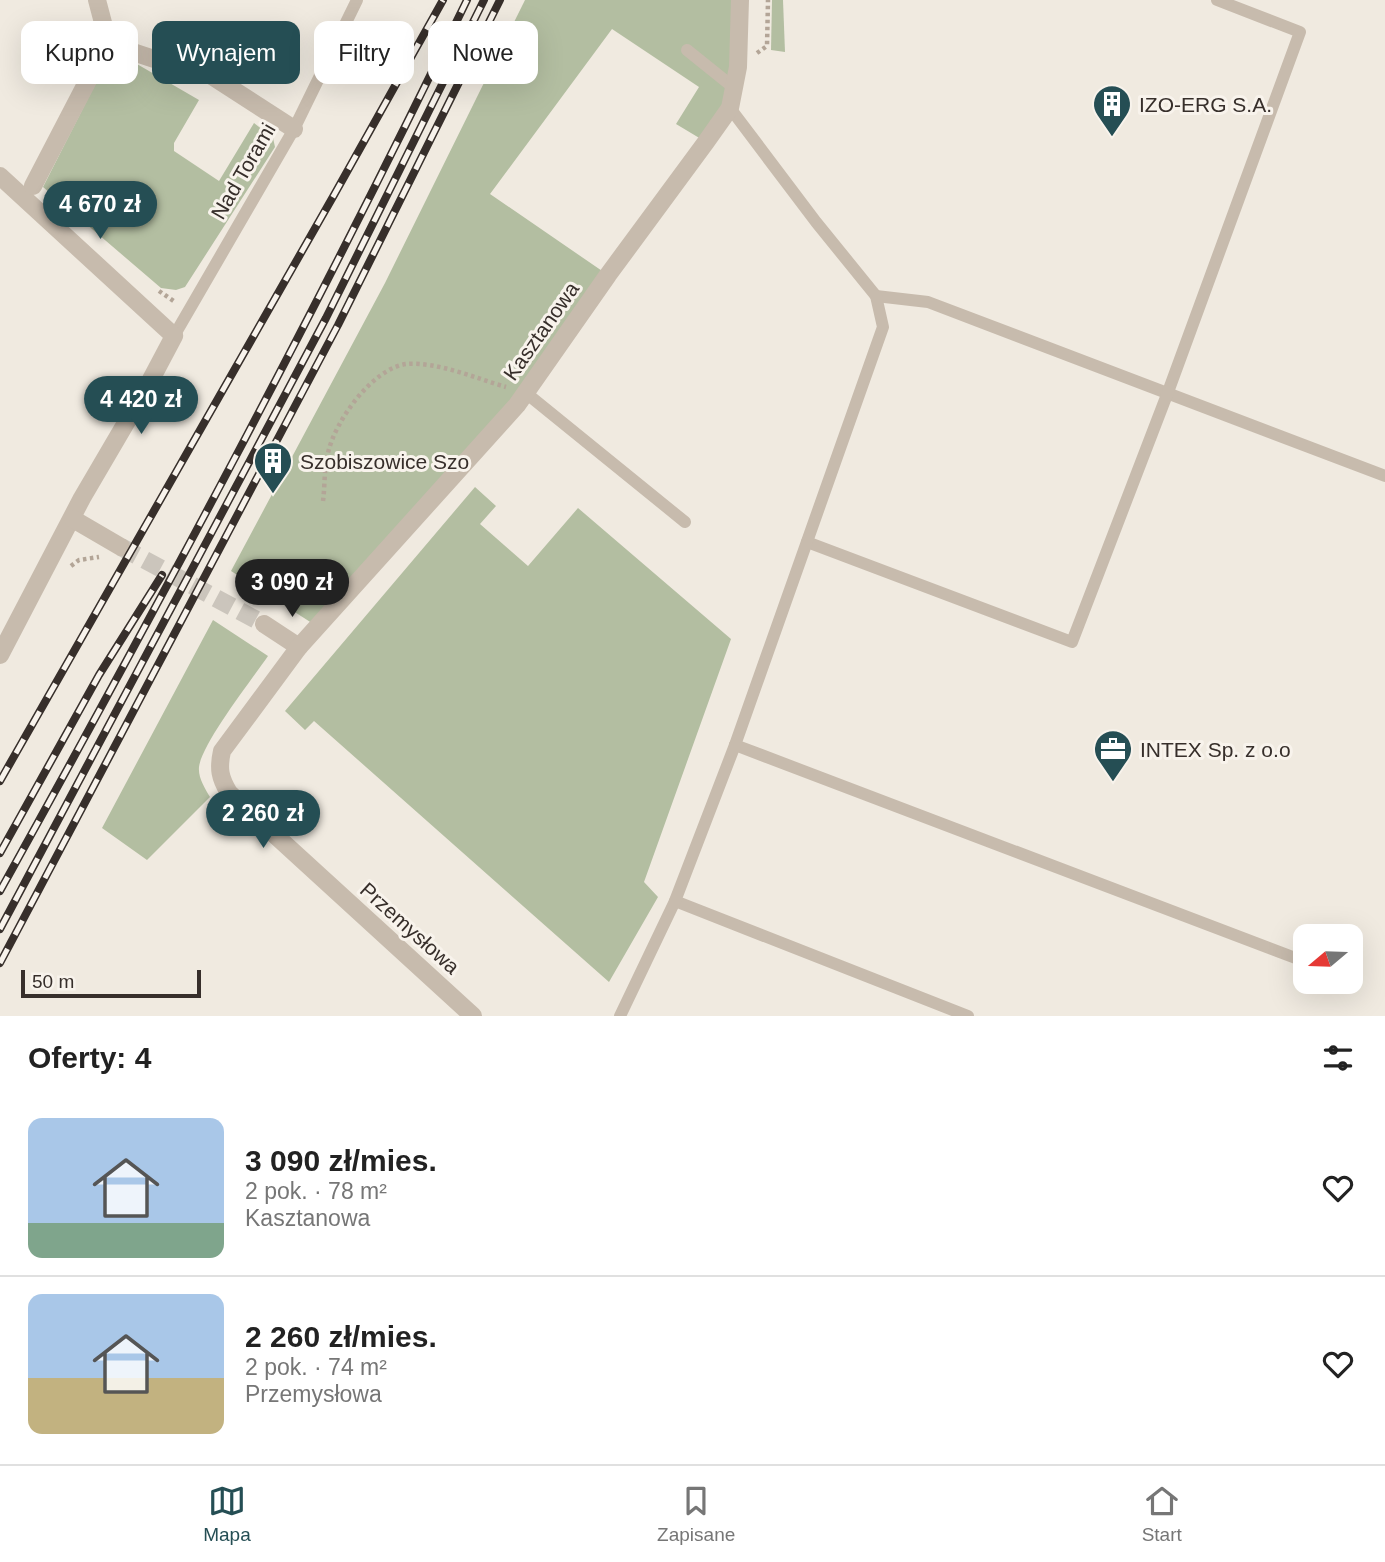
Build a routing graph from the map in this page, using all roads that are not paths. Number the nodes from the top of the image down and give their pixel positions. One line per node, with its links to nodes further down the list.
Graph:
1 (97, 0): 5 (street)
2 (357, 0): 11 (lane, Nad Torami)
3 (740, 0): 9 (street, Kasztanowa)
4 (1217, 0): 16 (lane)
5 (103, 21)
6 (687, 50): 9 (lane)
7 (138, 54): 11 (street)
8 (86, 84): 13 (street)
9 (733, 87): 10 (street, Kasztanowa)
10 (730, 108): 14 (lane); 17 (street, Kasztanowa)
11 (294, 128): 15 (lane, Nad Torami)
12 (0, 176): 15 (street)
13 (33, 186)
14 (876, 296): 16 (lane); 21 (lane)
15 (174, 336): 19 (street, Nad Torami)
16 (1168, 392): 18 (lane); 21 (lane)
17 (526, 393): 20 (lane); 24 (street, Kasztanowa)
18 (1385, 476)
19 (73, 519): 22 (street); 25 (street, Nad Torami)
20 (685, 522)
21 (807, 542): 26 (lane)
22 (113, 552)
23 (264, 624): 24 (street)
24 (299, 647): 29 (street, Przemysłowa)
25 (0, 655)
26 (736, 745): 27 (lane); 28 (lane)
27 (675, 901): 30 (lane); 31 (lane)
28 (1293, 957)
29 (473, 1016)
30 (620, 1016)
31 (968, 1016)

